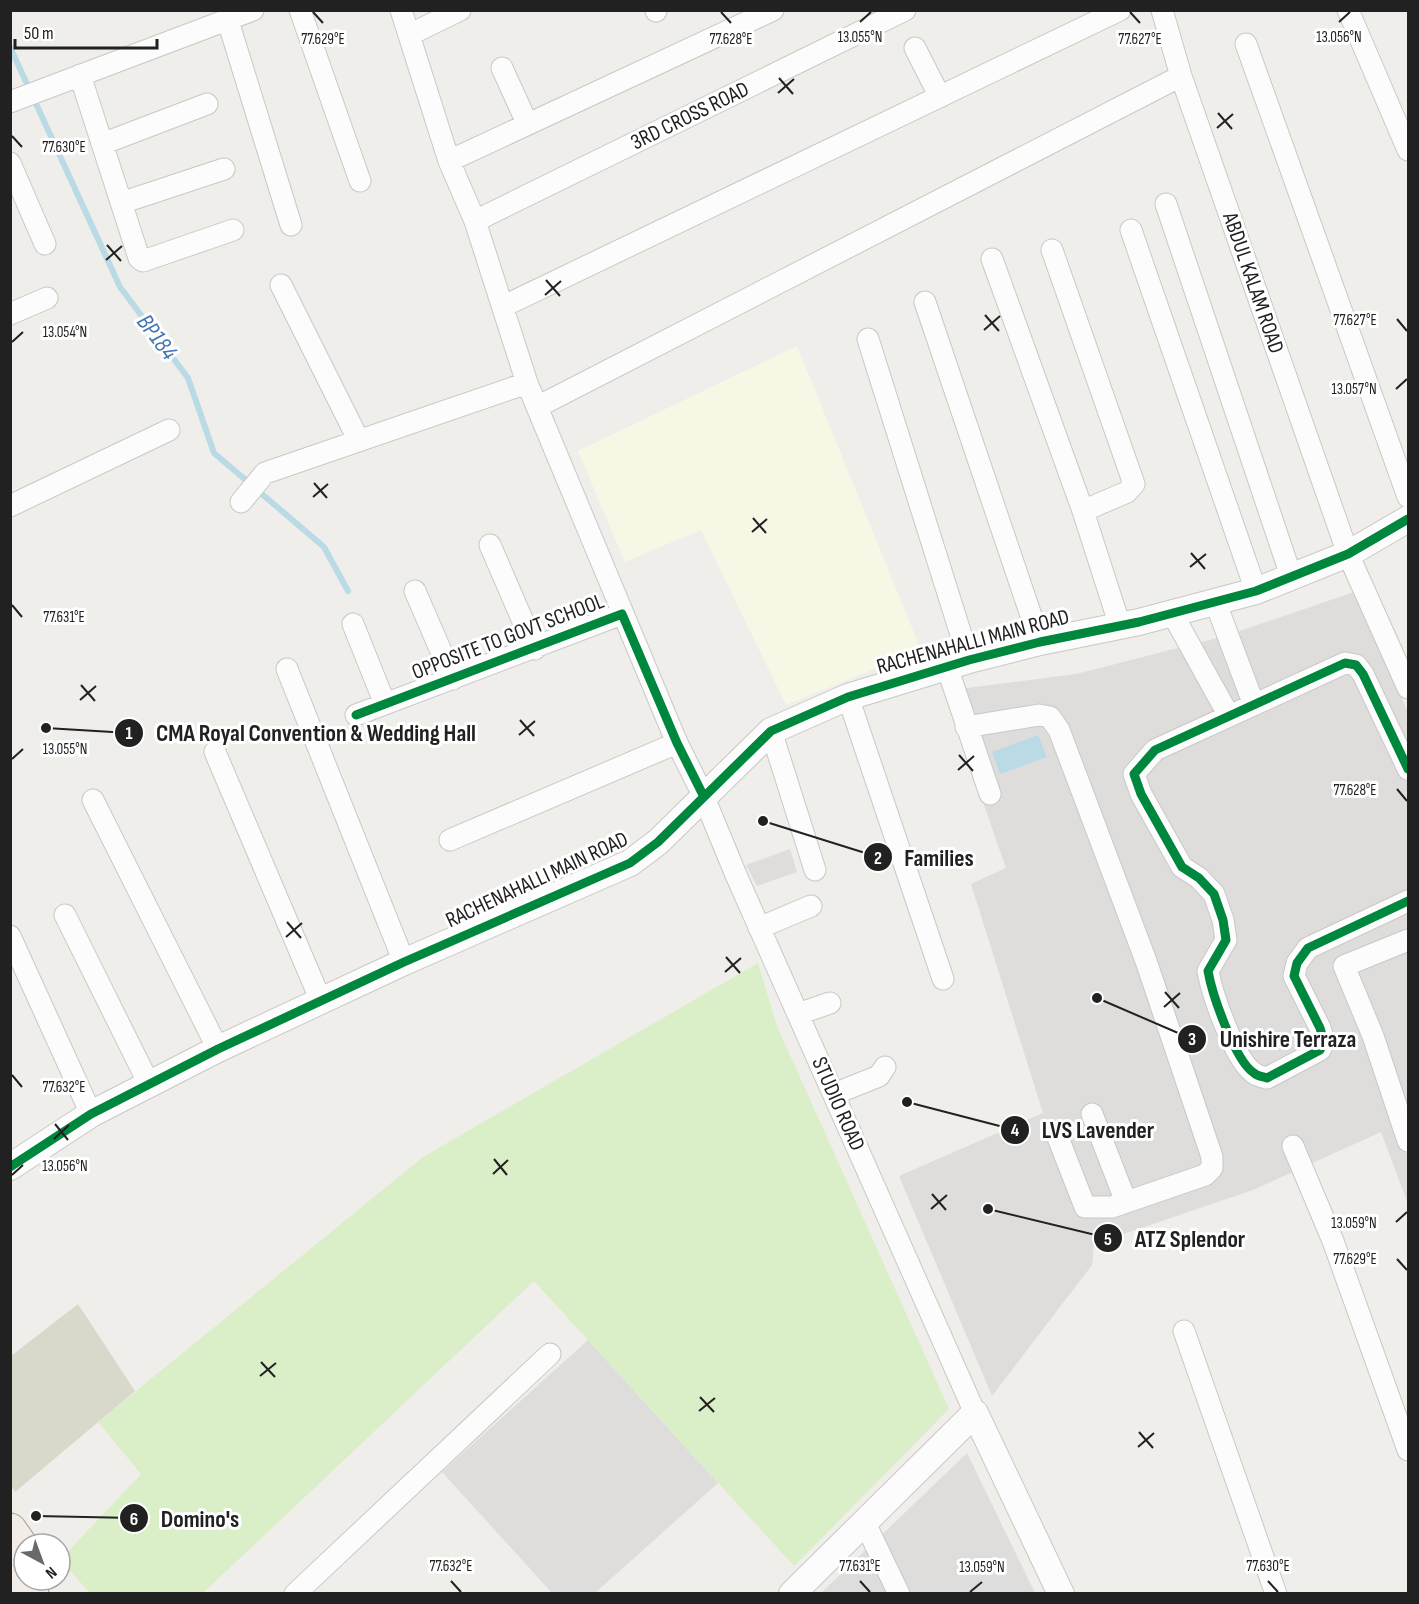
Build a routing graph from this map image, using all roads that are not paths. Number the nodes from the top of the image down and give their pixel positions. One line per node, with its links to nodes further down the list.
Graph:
1 (253, 10): 10 (street)
2 (300, 10): 26 (street)
3 (401, 10): 11 (street)
4 (459, 10): 11 (street)
5 (773, 10): 20 (street)
6 (905, 10): 29 (street, 3RD CROSS ROAD)
7 (1120, 10): 17 (street)
8 (1162, 10): 16 (street, ABDUL KALAM ROAD)
9 (1348, 10): 22 (street)
10 (228, 21): 15 (street); 30 (street)
11 (409, 35): 23 (street)
12 (1246, 44): 46 (street)
13 (915, 48): 17 (street)
14 (502, 68): 20 (street)
15 (80, 75): 18 (street); 21 (street)
16 (1181, 76): 43 (street); 52 (street, ABDUL KALAM ROAD)
17 (940, 97): 39 (street)
18 (13, 101)
19 (207, 104): 21 (street)
20 (527, 123): 23 (street)
21 (102, 144): 27 (street)
22 (1408, 150)
23 (449, 160): 29 (street)
24 (10, 163): 33 (street)
25 (224, 169): 27 (street)
26 (360, 181)
27 (121, 203): 31 (street)
28 (1166, 204): 53 (street)
29 (475, 221): 39 (street)
30 (291, 225)
31 (233, 230)
32 (1131, 230): 55 (street)
33 (45, 244)
34 (1052, 250): 49 (street)
35 (992, 259): 49 (street)
36 (281, 285): 45 (street)
37 (47, 298): 40 (street)
38 (925, 302): 61 (street)
39 (504, 306): 42 (street)
40 (10, 314)
41 (868, 339): 63 (street)
42 (527, 383): 43 (street); 45 (street)
43 (537, 407): 58 (street)
44 (169, 430): 48 (street)
45 (359, 441): 47 (street)
46 (1408, 496)
47 (241, 502)
48 (10, 506)
49 (1083, 511): 60 (street)
50 (1408, 519): 52 (street, RACHENAHALLI MAIN ROAD)
51 (490, 545): 62 (street)
52 (1348, 554): 53 (street, RACHENAHALLI MAIN ROAD); 66 (street, ABDUL KALAM ROAD)
53 (1292, 579): 55 (street, RACHENAHALLI MAIN ROAD)
54 (415, 591): 65 (street)
55 (1256, 591): 56 (street, RACHENAHALLI MAIN ROAD)
56 (1215, 602): 57 (street, RACHENAHALLI MAIN ROAD); 69 (street)
57 (1172, 613): 60 (street, RACHENAHALLI MAIN ROAD); 71 (street)
58 (622, 614): 62 (street, OPPOSITE TO GOVT SCHOOL); 74 (street, OPPOSITE TO GOVT SCHOOL)
59 (353, 624): 68 (street)
60 (1120, 626): 61 (street, RACHENAHALLI MAIN ROAD)
61 (1040, 642): 63 (street, RACHENAHALLI MAIN ROAD)
62 (535, 649): 65 (street, OPPOSITE TO GOVT SCHOOL)
63 (958, 664): 67 (street, RACHENAHALLI MAIN ROAD); 72 (street)
64 (287, 669): 88 (street)
65 (453, 679): 68 (street, OPPOSITE TO GOVT SCHOOL)
66 (1408, 688)
67 (848, 697): 73 (street, RACHENAHALLI MAIN ROAD); 89 (street)
68 (385, 704): 70 (street, OPPOSITE TO GOVT SCHOOL)
69 (1254, 705): 71 (street); 76 (street)
70 (356, 715)
71 (1229, 716): 82 (street)
72 (966, 727): 77 (street); 105 (street)
73 (771, 731): 78 (street, RACHENAHALLI MAIN ROAD); 81 (street)
74 (677, 743): 78 (street, OPPOSITE TO GOVT SCHOOL); 80 (street)
75 (215, 752): 90 (street)
76 (1408, 769)
77 (990, 794)
78 (703, 795): 85 (street, STUDIO ROAD); 88 (street, RACHENAHALLI MAIN ROAD)
79 (93, 800): 93 (street)
80 (450, 840)
81 (815, 870)
82 (1408, 901)
83 (811, 906): 85 (street)
84 (65, 915): 95 (street)
85 (759, 928): 92 (street, STUDIO ROAD)
86 (10, 936): 97 (street)
87 (1408, 940): 99 (street)
88 (404, 962): 90 (street, RACHENAHALLI MAIN ROAD)
89 (943, 979)
90 (321, 1001): 93 (street, RACHENAHALLI MAIN ROAD)
91 (830, 1003): 92 (street)
92 (798, 1014): 96 (street, STUDIO ROAD)
93 (218, 1049): 95 (street, RACHENAHALLI MAIN ROAD)
94 (885, 1067): 96 (street)
95 (149, 1084): 97 (street, RACHENAHALLI MAIN ROAD)
96 (834, 1094): 108 (street, STUDIO ROAD)
97 (91, 1114): 102 (street, RACHENAHALLI MAIN ROAD)
98 (1092, 1114): 105 (street)
99 (1407, 1128)
100 (1063, 1135): 105 (street)
101 (1293, 1146): 109 (street)
102 (42, 1147): 103 (street); 104 (street, RACHENAHALLI MAIN ROAD)
103 (10, 1152)
104 (10, 1167)
105 (1126, 1202)
106 (1184, 1331): 115 (street)
107 (550, 1354): 111 (street)
108 (975, 1413): 110 (street); 114 (street)
109 (1408, 1450)
110 (864, 1521): 112 (street); 113 (street)
111 (295, 1593)
112 (792, 1593)
113 (899, 1593)
114 (1061, 1593)
115 (1276, 1593)

